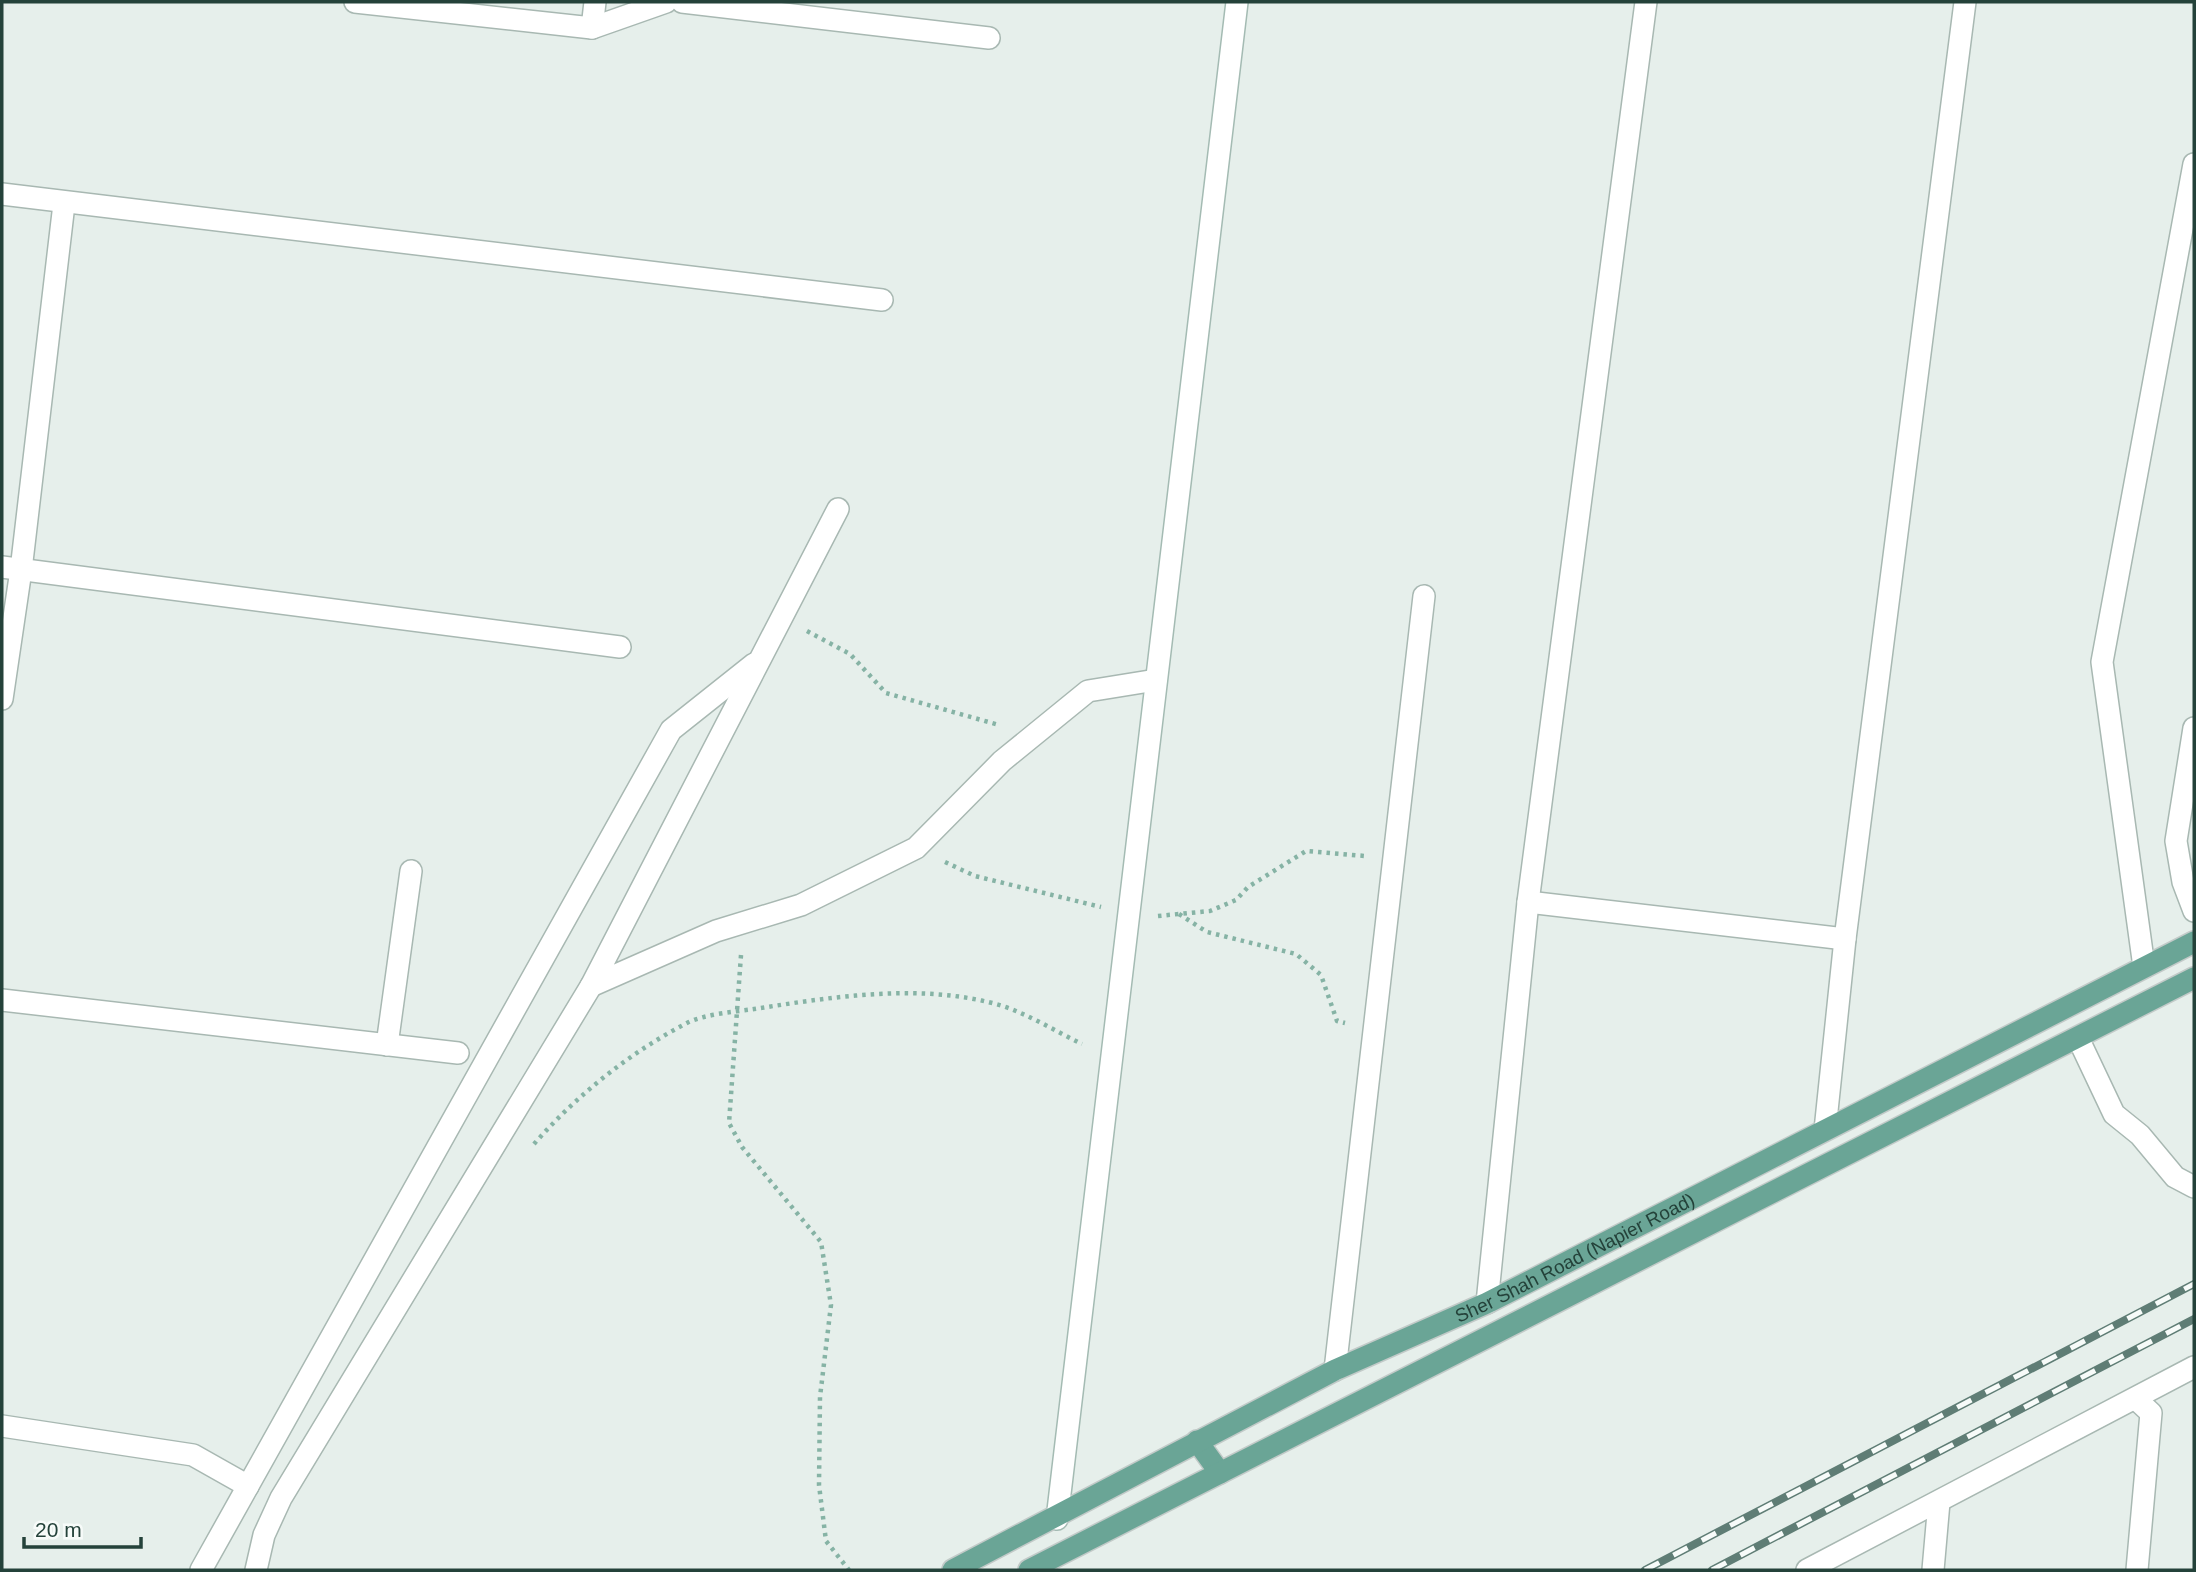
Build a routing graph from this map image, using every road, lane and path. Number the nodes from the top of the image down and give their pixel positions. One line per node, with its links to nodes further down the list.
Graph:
1 (355, 2): 8 (street)
2 (595, 2): 8 (street)
3 (666, 2): 8 (street)
4 (682, 2): 9 (street)
5 (1237, 2): 20 (street)
6 (1646, 2): 27 (street)
7 (1965, 2): 32 (street)
8 (592, 28)
9 (989, 38)
10 (2194, 164): 34 (street)
11 (2, 194): 12 (street)
12 (64, 204): 13 (street); 15 (street)
13 (882, 300)
14 (838, 509): 17 (street)
15 (11, 568): 18 (street); 21 (street)
16 (1424, 596): 25 (street)
17 (781, 618): 19 (street); 23 (path)
18 (620, 647)
19 (760, 659): 36 (street); 54 (street)
20 (1156, 680): 23 (street); 29 (street)
21 (2, 699)
22 (2194, 728): 28 (street)
23 (1033, 736): 24 (street)
24 (916, 848): 29 (path); 31 (street)
25 (1394, 860): 30 (path); 39 (street)
26 (411, 871): 41 (street)
27 (1528, 902): 32 (street); 47 (street)
28 (2194, 911)
29 (1128, 913): 30 (path); 43 (street)
30 (1178, 914): 39 (path)
31 (743, 922): 36 (street); 38 (path)
32 (1845, 939): 44 (street)
33 (2194, 942): 34 (main road, Sher Shah Road (Napier Road))
34 (2144, 967): 44 (main road, Sher Shah Road (Napier Road))
35 (2194, 978): 40 (main road, Sher Shah Road (Napier Road))
36 (592, 986): 58 (street)
37 (2, 1000): 41 (street)
38 (737, 1012): 43 (path); 45 (path); 59 (path)
39 (1374, 1030): 49 (street)
40 (2078, 1038): 46 (street); 53 (main road, Sher Shah Road (Napier Road))
41 (387, 1045): 42 (street)
42 (458, 1053)
43 (1111, 1059): 56 (street)
44 (1825, 1130): 47 (main road, Sher Shah Road (Napier Road))
45 (530, 1149)
46 (2194, 1187)
47 (1487, 1303): 49 (main road, Sher Shah Road (Napier Road))
48 (2194, 1367): 50 (street)
49 (1335, 1370): 52 (main road, Sher Shah Road (Napier Road))
50 (2136, 1399): 55 (street); 64 (street)
51 (2, 1426): 54 (street)
52 (1196, 1441): 53 (main road); 56 (main road, Sher Shah Road (Napier Road))
53 (1220, 1473): 61 (main road, Sher Shah Road (Napier Road))
54 (247, 1486): 57 (street)
55 (1939, 1503): 62 (street); 63 (street)
56 (1056, 1518): 60 (main road, Sher Shah Road (Napier Road))
57 (201, 1570)
58 (257, 1570)
59 (849, 1570)
60 (953, 1570)
61 (1029, 1570)
62 (1807, 1570)
63 (1933, 1570)
64 (2137, 1570)

